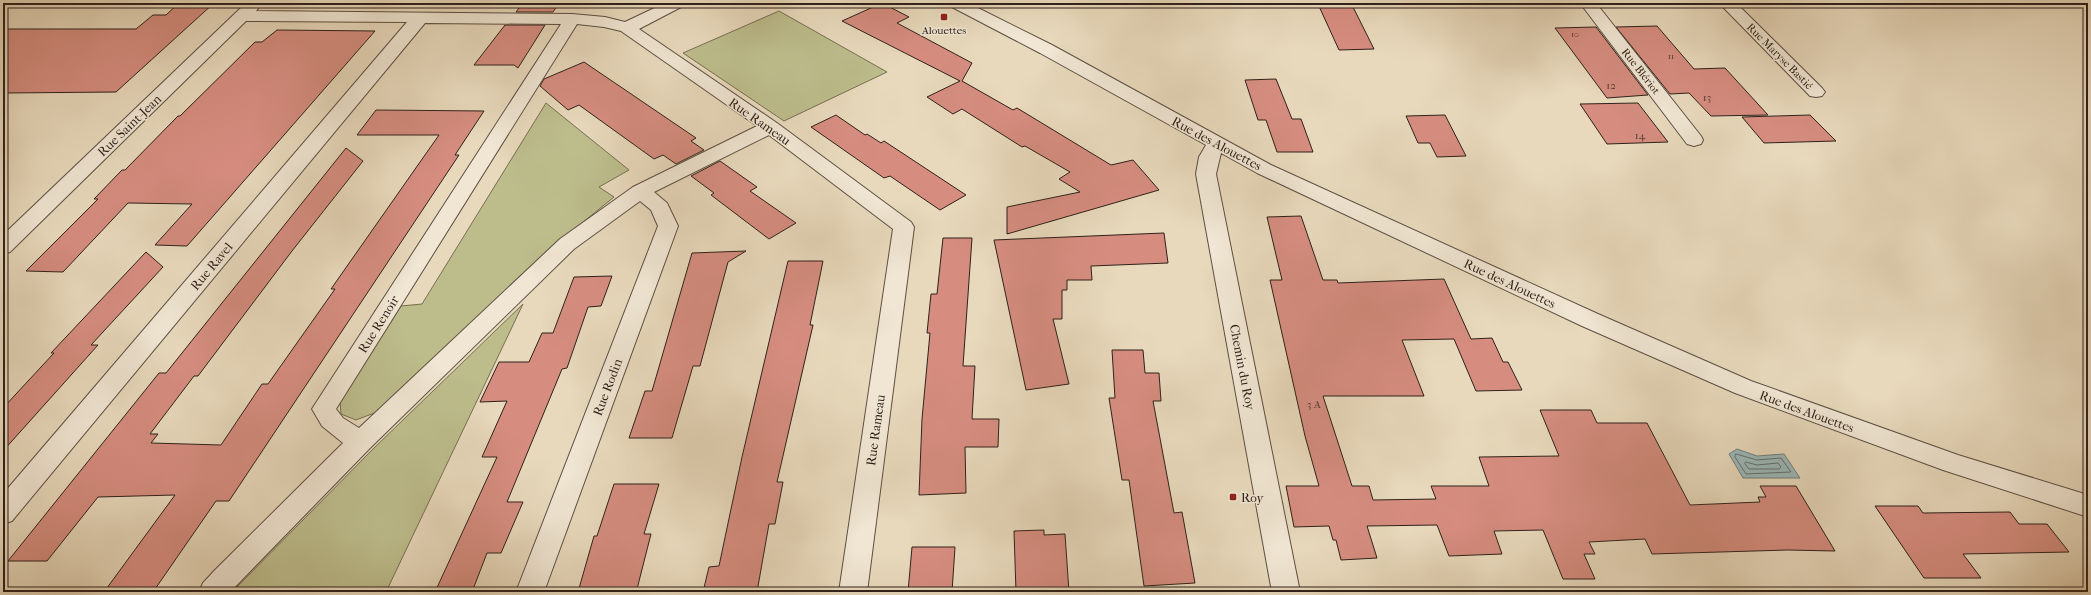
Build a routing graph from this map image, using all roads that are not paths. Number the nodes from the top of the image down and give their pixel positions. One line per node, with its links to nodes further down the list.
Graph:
1 (678, 3): 8 (street)
2 (956, 3): 12 (street, Rue des Alouettes)
3 (1588, 3): 11 (street, Rue Blériot)
4 (1727, 3): 9 (street, Rue Maryse Bastié)
5 (249, 10): 6 (street, Rue Rameau); 14 (street, Rue Saint-Jean)
6 (419, 19): 7 (street, Rue Rameau); 17 (street, Rue Ravel)
7 (572, 19): 8 (street, Rue Rameau); 15 (street, Rue Renoir)
8 (627, 28): 10 (street, Rue Rameau)
9 (1816, 92)
10 (770, 127): 13 (street); 20 (street, Rue Rameau)
11 (1694, 140)
12 (1217, 143): 16 (street, Rue des Alouettes); 21 (street, Chemin du Roy)
13 (640, 191): 15 (street); 19 (street, Rue Rodin)
14 (3, 247)
15 (361, 441): 18 (street)
16 (2088, 506)
17 (3, 513)
18 (213, 592)
19 (530, 592)
20 (853, 592)
21 (1286, 592)

